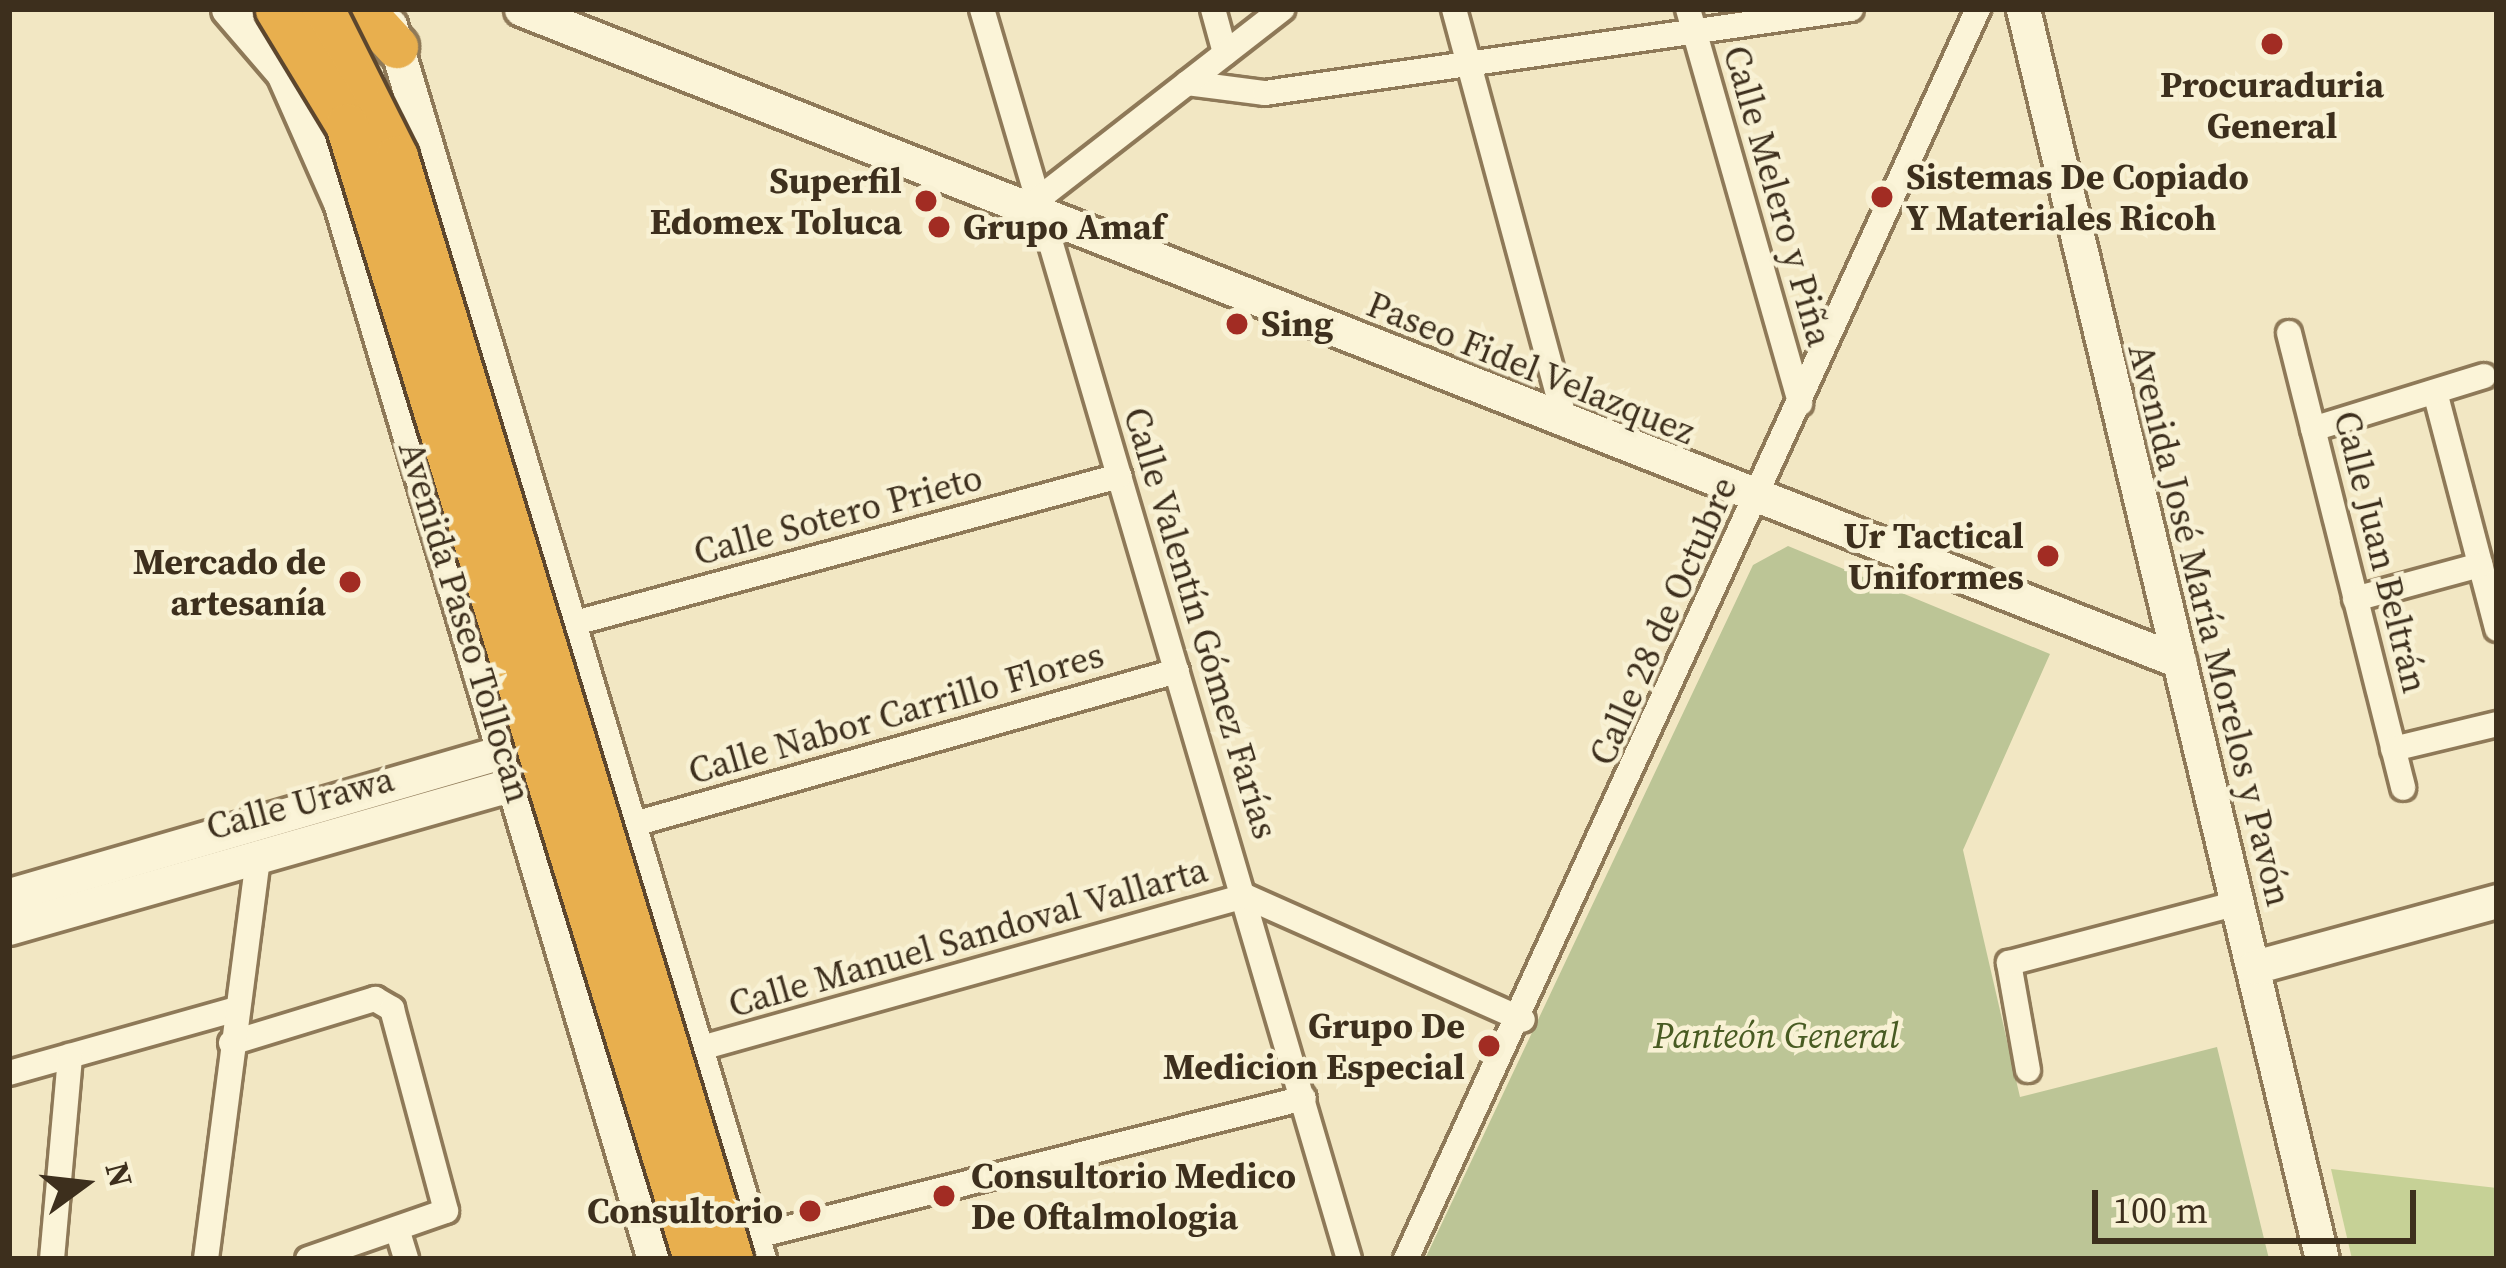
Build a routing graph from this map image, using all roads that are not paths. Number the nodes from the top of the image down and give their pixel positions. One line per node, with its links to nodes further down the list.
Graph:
1 (228, 9): 26 (main road, Avenida Paseo Tollocan)
2 (277, 9): 66 (highway, Avenida Paseo Tollocan, bridge)
3 (323, 9): 60 (highway, Avenida Paseo Tollocan, bridge)
4 (362, 9): 14 (highway)
5 (521, 9): 18 (main road, Paseo Fidel Velazquez)
6 (982, 9): 18 (street, Calle Valentín Gómez Farías)
7 (1213, 9): 15 (street)
8 (1282, 9): 15 (street)
9 (1454, 9): 16 (street)
10 (1851, 9): 13 (street)
11 (1978, 9): 22 (street, Calle 28 de Octubre)
12 (2023, 9): 34 (main road, Avenida José María Morelos y Pavón)
13 (1691, 20): 16 (street); 22 (street, Calle Melero y Piña)
14 (390, 28): 25 (main road)
15 (1225, 53): 17 (street)
16 (1469, 63): 17 (street); 23 (street)
17 (1187, 82): 18 (street)
18 (1039, 206): 23 (main road, Paseo Fidel Velazquez); 27 (street, Calle Valentín Gómez Farías)
19 (2289, 333): 24 (street, Calle Juan Beltrán)
20 (2483, 376): 21 (street)
21 (2435, 392): 24 (street); 29 (street)
22 (1799, 403): 28 (street, Calle 28 de Octubre)
23 (1566, 425): 28 (main road, Paseo Fidel Velazquez)
24 (2313, 430): 30 (street, Calle Juan Beltrán)
25 (518, 434): 26 (main road); 31 (main road)
26 (411, 442): 33 (main road, Avenida Paseo Tollocan)
27 (1119, 476): 31 (street, Calle Sotero Prieto); 35 (street, Calle Valentín Gómez Farías)
28 (1757, 499): 34 (main road, Paseo Fidel Velazquez); 52 (street, Calle 28 de Octubre)
29 (2480, 565): 30 (street); 32 (street)
30 (2355, 599): 38 (street, Calle Juan Beltrán)
31 (574, 623): 33 (main road); 37 (main road)
32 (2497, 629)
33 (473, 657): 39 (main road, Avenida Paseo Tollocan)
34 (2179, 662): 48 (main road, Avenida José María Morelos y Pavón)
35 (1178, 671): 41 (street, Calle Nabor Carrillo Flores); 45 (street, Calle Valentín Gómez Farías)
36 (2497, 724): 38 (street)
37 (608, 738): 39 (main road, Calle Urawa); 41 (main road)
38 (2393, 749): 40 (street, Calle Juan Beltrán)
39 (509, 768): 42 (main road, Calle Urawa); 44 (main road, Calle Urawa); 46 (main road, Avenida Paseo Tollocan)
40 (2403, 788)
41 (634, 824): 43 (main road)
42 (260, 853): 49 (main road, Calle Urawa); 51 (street)
43 (644, 870): 46 (main road); 54 (main road)
44 (9, 895)
45 (1245, 896): 52 (street, Calle Manuel Sandoval Vallarta); 54 (street, Calle Manuel Sandoval Vallarta); 58 (street, Calle Valentín Gómez Farías)
46 (547, 900): 65 (main road, Avenida Paseo Tollocan)
47 (2497, 901): 50 (main road)
48 (2238, 903): 50 (main road, Avenida José María Morelos y Pavón); 56 (street)
49 (9, 928)
50 (2254, 967): 69 (main road, Avenida José María Morelos y Pavón)
51 (236, 1009): 53 (street); 55 (street)
52 (1522, 1020): 68 (street, Calle 28 de Octubre)
53 (231, 1043): 59 (street); 62 (street)
54 (694, 1050): 60 (main road)
55 (70, 1056): 57 (street); 61 (street)
56 (2028, 1070)
57 (9, 1073)
58 (1304, 1098): 60 (street); 67 (street, Calle Valentín Gómez Farías)
59 (398, 1232): 63 (street); 64 (street)
60 (748, 1252)
61 (52, 1259)
62 (206, 1259)
63 (308, 1259)
64 (406, 1259)
65 (654, 1259)
66 (695, 1259)
67 (1349, 1259)
68 (1406, 1259)
69 (2322, 1259)

